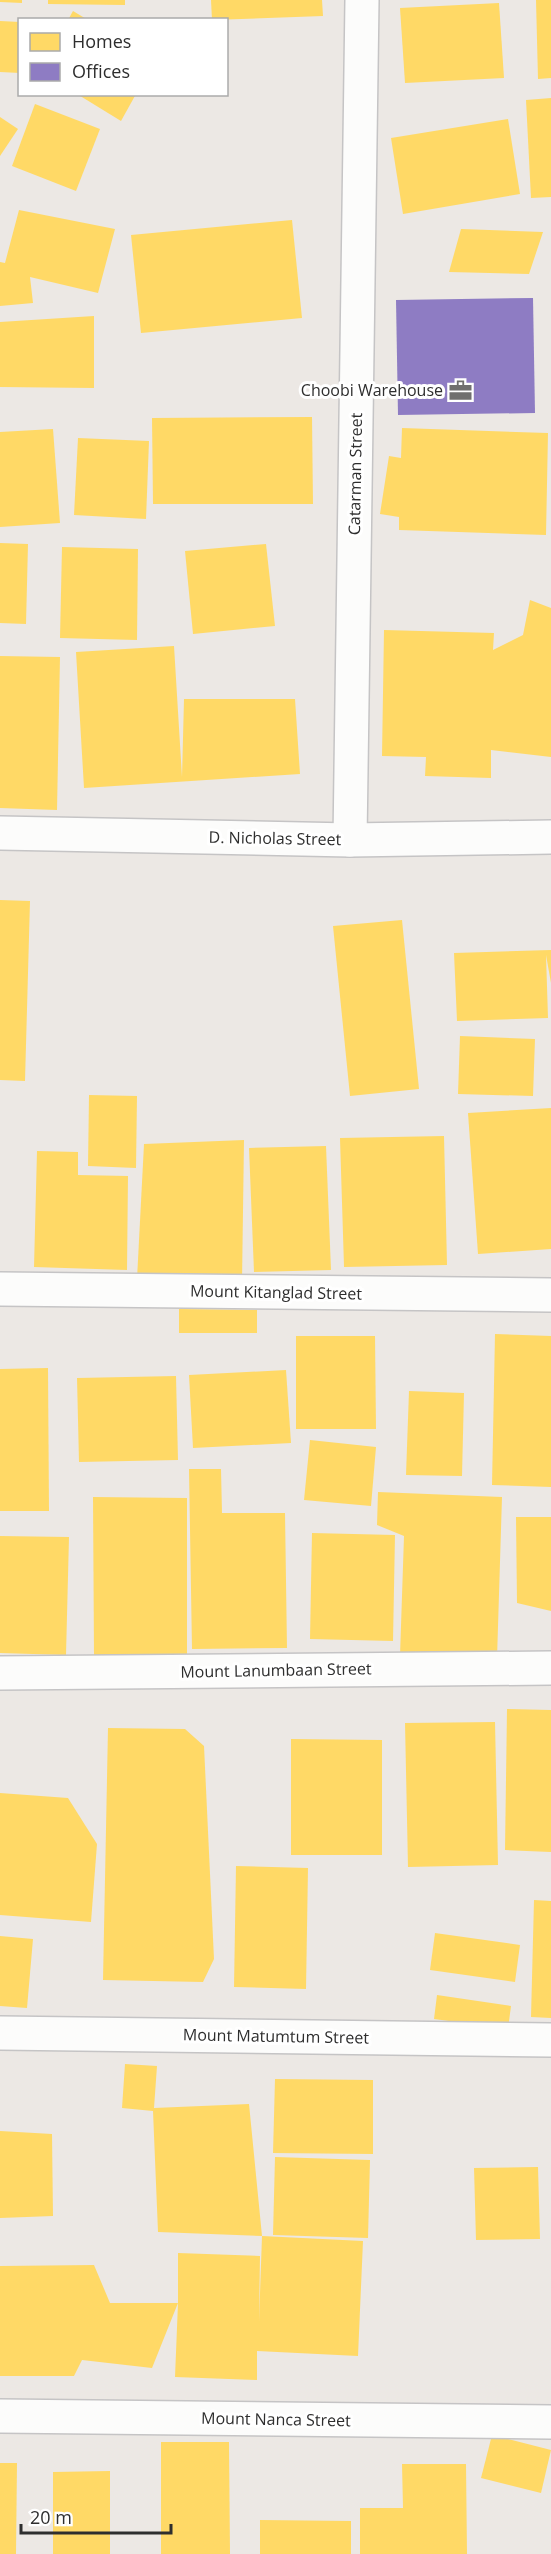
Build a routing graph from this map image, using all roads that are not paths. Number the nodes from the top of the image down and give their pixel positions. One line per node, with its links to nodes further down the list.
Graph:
1 (362, 0): 4 (street, Catarman Street)
2 (0, 833): 4 (street, D. Nicholas Street)
3 (551, 837): 4 (street, D. Nicholas Street)
4 (350, 840)
5 (0, 1289): 6 (street, Mount Kitanglad Street)
6 (551, 1295)
7 (551, 1668): 8 (street, Mount Lanumbaan Street)
8 (0, 1673)
9 (0, 2033): 10 (street, Mount Matumtum Street)
10 (551, 2040)
11 (0, 2416): 12 (street, Mount Nanca Street)
12 (551, 2422)

